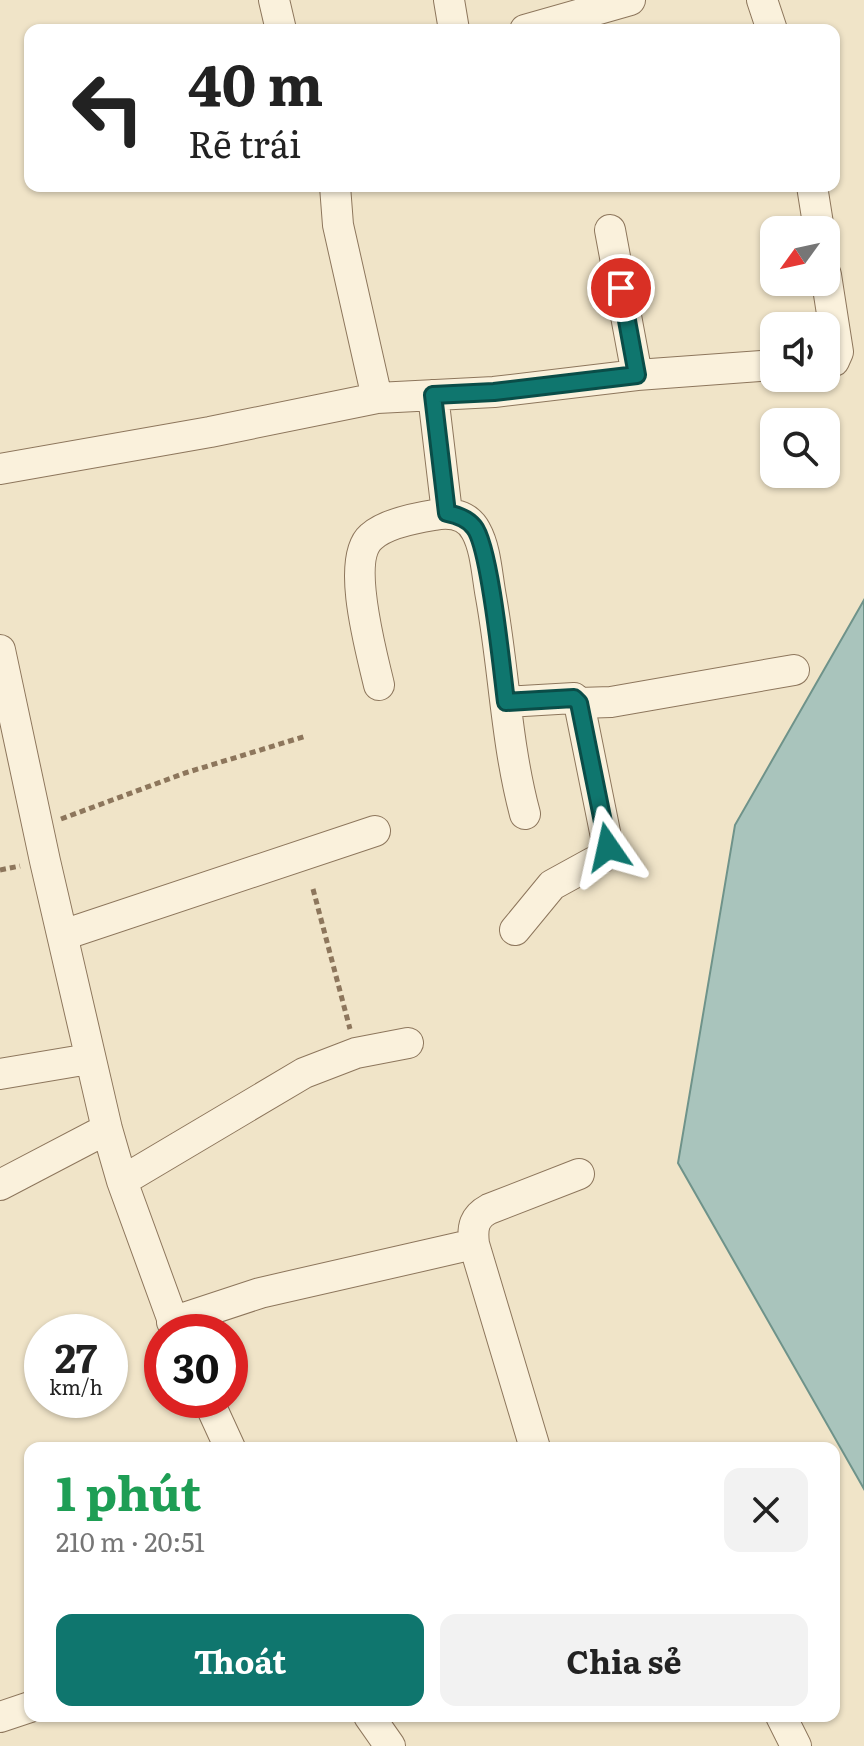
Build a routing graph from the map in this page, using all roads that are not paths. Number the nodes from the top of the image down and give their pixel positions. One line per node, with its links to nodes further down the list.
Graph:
1 (274, 0): 5 (street)
2 (449, 0): 6 (street)
3 (630, 0): 7 (street)
4 (762, 0): 8 (street)
5 (280, 24)
6 (453, 24)
7 (546, 24)
8 (770, 24)
9 (335, 192): 16 (street)
10 (813, 192): 11 (street)
11 (817, 216)
12 (610, 230): 14 (street)
13 (760, 366): 14 (street)
14 (637, 375): 15 (street)
15 (433, 395): 16 (street); 18 (street)
16 (377, 398): 17 (street)
17 (0, 469)
18 (447, 513): 21 (street); 22 (street)
19 (0, 650): 27 (street)
20 (794, 670): 23 (street)
21 (379, 685)
22 (506, 702): 23 (street); 24 (street)
23 (579, 703): 26 (street)
24 (525, 814)
25 (375, 831): 27 (street)
26 (515, 930)
27 (63, 935): 29 (street)
28 (408, 1043): 33 (street)
29 (89, 1059): 30 (street); 31 (street)
30 (0, 1074)
31 (107, 1129): 33 (street); 34 (street)
32 (579, 1174): 35 (street)
33 (122, 1181): 36 (street)
34 (0, 1185)
35 (474, 1244): 37 (street); 40 (street)
36 (170, 1314)
37 (208, 1314)
38 (216, 1418): 39 (street)
39 (227, 1442)
40 (533, 1442)
41 (24, 1709): 42 (street)
42 (0, 1717)
43 (373, 1722): 45 (street)
44 (784, 1722): 46 (street)
45 (390, 1746)
46 (796, 1746)

